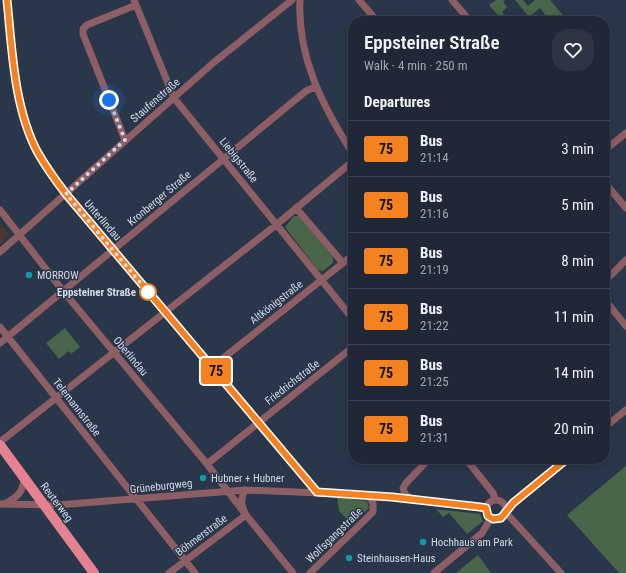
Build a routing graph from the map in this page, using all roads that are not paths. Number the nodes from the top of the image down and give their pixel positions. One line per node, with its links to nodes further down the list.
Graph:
1 (7, 0): 18 (street, Unterlindau)
2 (292, 0): 10 (street, Staufenstraße)
3 (300, 0): 9 (street)
4 (359, 0): 7 (street)
5 (452, 0): 8 (street)
6 (135, 3): 10 (street, Liebigstraße); 12 (street)
7 (373, 16)
8 (466, 16)
9 (316, 87): 13 (street); 15 (street, Kronberger Straße)
10 (174, 98): 12 (street, Staufenstraße); 15 (street, Liebigstraße)
11 (626, 133): 14 (street)
12 (125, 140): 18 (street, Staufenstraße)
13 (348, 146)
14 (610, 146)
15 (223, 158): 22 (street, Liebigstraße); 24 (street, Kronberger Straße)
16 (348, 165): 19 (street)
17 (610, 189): 20 (street)
18 (66, 194): 23 (street, Staufenstraße); 24 (street, Unterlindau)
19 (296, 208): 22 (street); 28 (street)
20 (626, 208)
21 (0, 210): 23 (street, Oberlindau)
22 (276, 225): 30 (street, Liebigstraße); 33 (street)
23 (19, 235): 25 (street, Staufenstraße); 31 (street, Oberlindau)
24 (114, 250): 31 (street, Kronberger Straße); 33 (street, Unterlindau)
25 (0, 252)
26 (348, 259): 28 (street, Altkönigstraße)
27 (626, 260): 29 (street)
28 (343, 263): 30 (street, Altkönigstraße)
29 (610, 275)
30 (321, 281): 34 (street, Liebigstraße); 41 (street, Altkönigstraße)
31 (63, 291): 37 (street, Kronberger Straße); 40 (street, Oberlindau)
32 (610, 306): 35 (street)
33 (165, 312): 40 (street); 41 (street, Unterlindau)
34 (348, 313)
35 (626, 326)
36 (0, 327): 37 (street, Telemannstraße)
37 (8, 337): 38 (street, Kronberger Straße); 42 (street, Telemannstraße)
38 (0, 343)
39 (348, 351): 44 (street, Friedrichstraße)
40 (114, 353): 42 (street); 47 (street, Oberlindau)
41 (212, 367): 44 (street, Unterlindau)
42 (56, 398): 46 (street); 57 (street, Telemannstraße)
43 (626, 410): 45 (street)
44 (259, 422): 47 (street, Friedrichstraße); 54 (street, Unterlindau)
45 (610, 423)
46 (0, 444): 51 (main road, Reuterweg)
47 (207, 464): 52 (street, Oberlindau)
48 (424, 464): 56 (street)
49 (470, 464): 58 (street)
50 (561, 464): 60 (street)
51 (24, 478): 61 (street, Grüneburgweg); 62 (main road, Reuterweg)
52 (227, 490): 53 (street, Grüneburgweg); 57 (street, Grüneburgweg); 65 (street, Oberlindau)
53 (245, 490): 54 (street, Grüneburgweg); 65 (street, Oberlindau)
54 (317, 492): 55 (street, Grüneburgweg)
55 (368, 495): 56 (street, Grüneburgweg); 72 (street, Wolfsgangstraße)
56 (411, 499): 63 (street, Grüneburgweg)
57 (136, 500): 62 (street, Grüneburgweg); 67 (street, Telemannstraße)
58 (495, 500): 59 (street); 63 (street)
59 (504, 503): 60 (street); 64 (street)
60 (513, 503): 64 (street)
61 (2, 504): 62 (street, Grüneburgweg)
62 (43, 504): 68 (main road, Reuterweg)
63 (486, 508): 66 (street)
64 (505, 513): 66 (street); 74 (street)
65 (246, 515): 67 (street, Böhmerstraße); 71 (street, Oberlindau)
66 (491, 518): 73 (street)
67 (185, 561): 69 (street, Böhmerstraße); 70 (street, Telemannstraße)
68 (94, 573)
69 (169, 573)
70 (195, 573)
71 (293, 573)
72 (310, 573)
73 (434, 573)
74 (561, 573)

